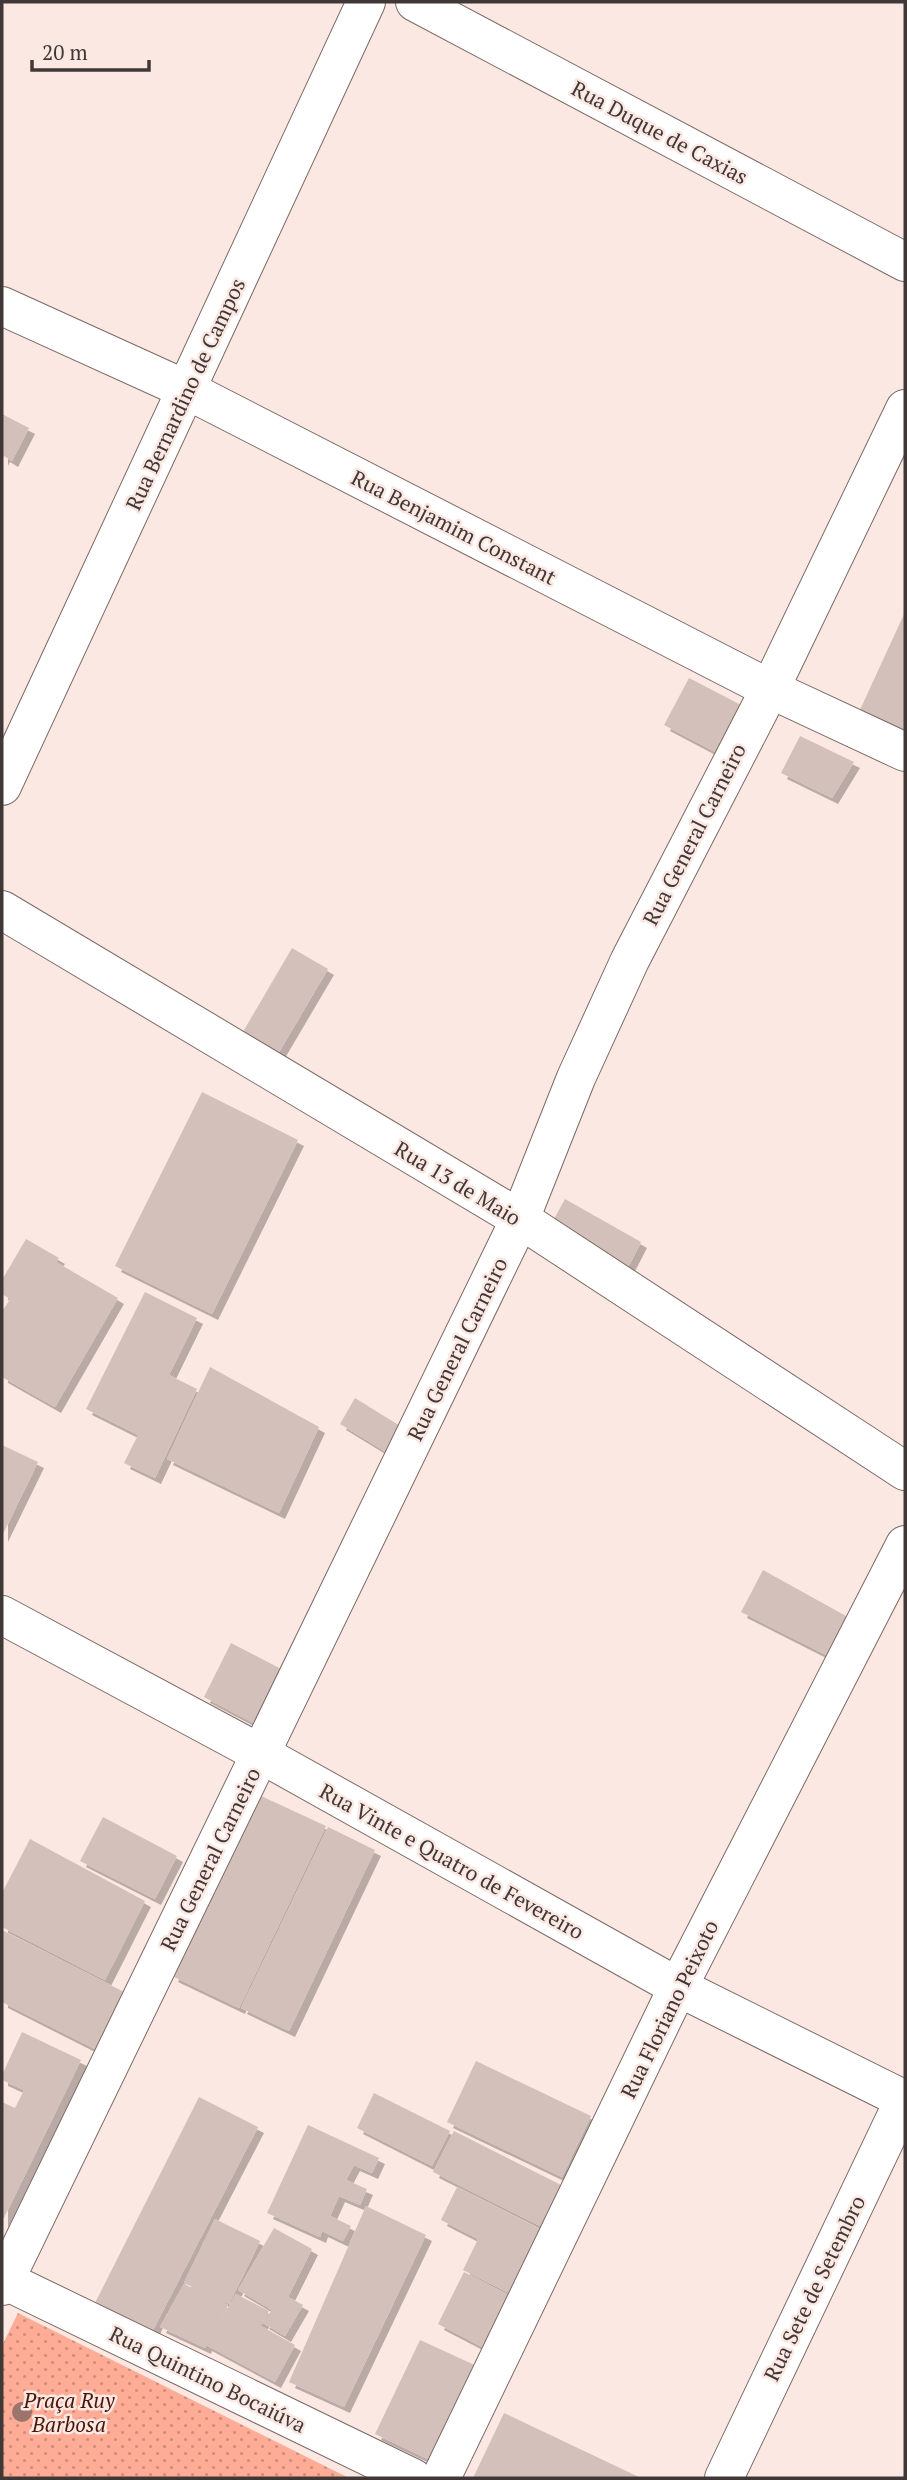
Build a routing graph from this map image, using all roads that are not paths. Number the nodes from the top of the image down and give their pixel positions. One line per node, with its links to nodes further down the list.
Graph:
1 (366, 2): 5 (street, Rua Bernardino de Campos)
2 (415, 2): 3 (street, Rua Duque de Caxias)
3 (905, 262)
4 (2, 306): 5 (street, Rua Benjamim Constant)
5 (187, 390): 7 (street, Rua Benjamim Constant); 9 (street, Rua Bernardino de Campos)
6 (905, 409): 7 (street, Rua General Carneiro)
7 (770, 689): 8 (street, Rua Benjamim Constant); 11 (street, Rua General Carneiro)
8 (905, 752)
9 (2, 786)
10 (2, 910): 11 (street, Rua 13 de Maio)
11 (520, 1219): 12 (street, Rua 13 de Maio); 15 (street, Rua General Carneiro)
12 (905, 1471)
13 (905, 1545): 16 (street, Rua Floriano Peixoto)
14 (2, 1615): 15 (street, Rua Vinte e Quatro de Fevereiro)
15 (261, 1754): 16 (street, Rua Vinte e Quatro de Fevereiro); 18 (street, Rua General Carneiro)
16 (678, 1987): 17 (street, Rua Vinte e Quatro de Fevereiro); 20 (street, Rua Floriano Peixoto)
17 (905, 2100): 21 (street, Rua Sete de Setembro)
18 (3, 2282): 19 (street, Rua Quintino Bocaiúva)
19 (413, 2478)
20 (441, 2478)
21 (724, 2478)

